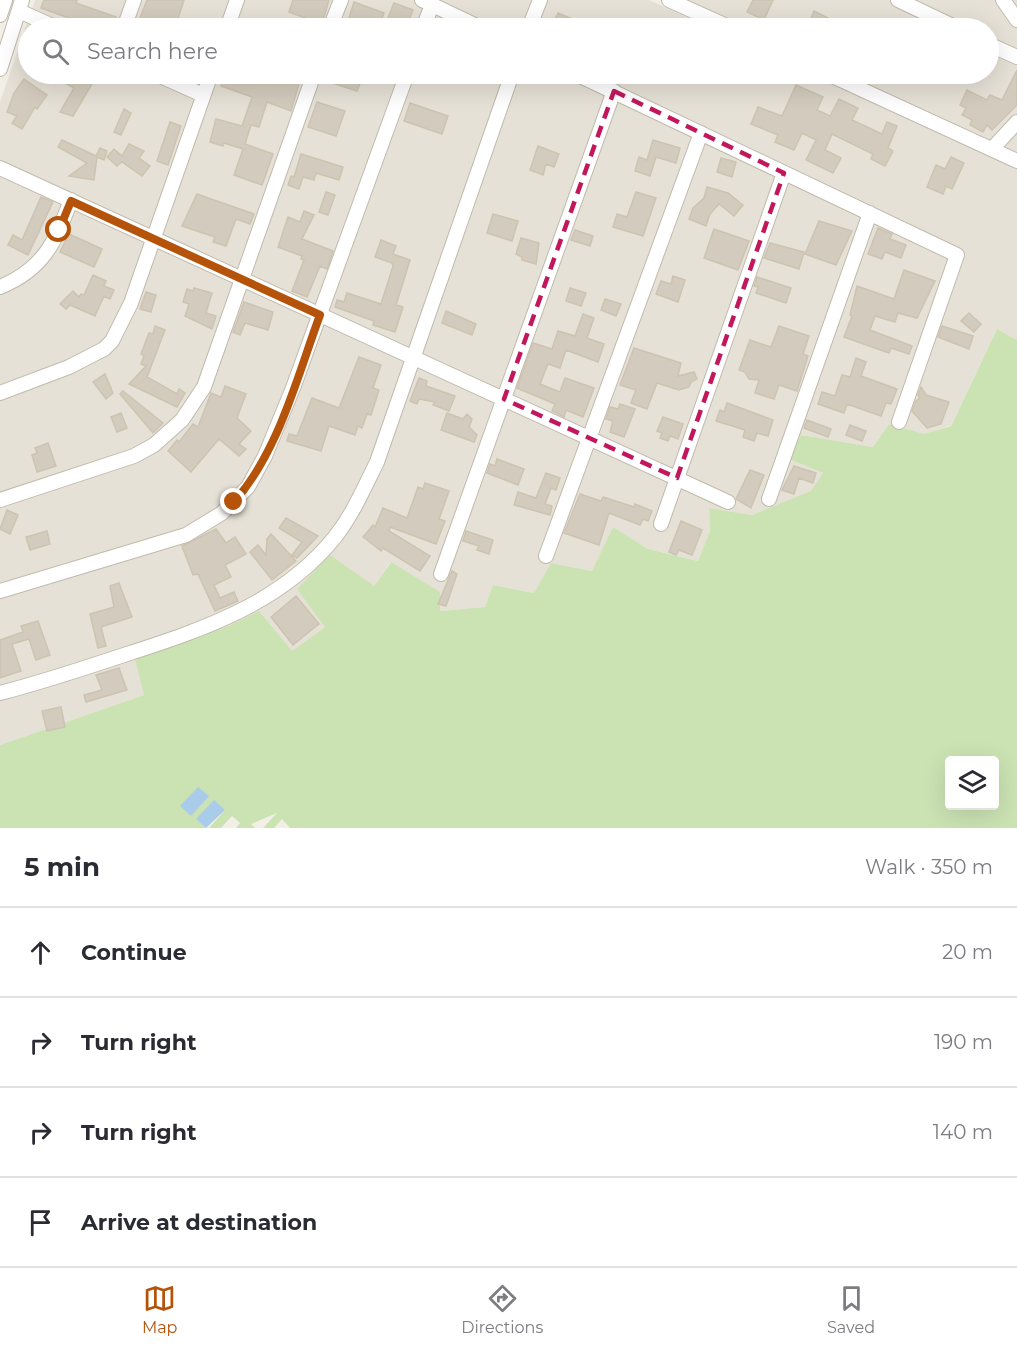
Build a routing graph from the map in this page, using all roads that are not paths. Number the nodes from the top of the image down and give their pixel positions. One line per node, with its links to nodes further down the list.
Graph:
1 (5, 0): 11 (street)
2 (134, 0): 13 (street)
3 (237, 0): 14 (street)
4 (341, 0): 15 (street)
5 (540, 0): 18 (street)
6 (669, 0): 19 (street)
7 (898, 0): 20 (street)
8 (1003, 0): 21 (street)
9 (427, 2): 16 (street); 17 (street)
10 (20, 6): 12 (street); 24 (street)
11 (0, 15)
12 (40, 18)
13 (128, 18)
14 (231, 18)
15 (334, 18)
16 (425, 18)
17 (461, 18)
18 (533, 18)
19 (709, 18)
20 (936, 18)
21 (1017, 20)
22 (999, 49): 23 (street)
23 (1017, 57)
24 (0, 69)
25 (178, 84): 33 (street)
26 (207, 84): 33 (street)
27 (310, 84): 43 (street)
28 (403, 84): 45 (street)
29 (508, 84): 46 (street)
30 (598, 84): 32 (street)
31 (850, 84): 36 (street)
32 (614, 91): 35 (street); 48 (street)
33 (203, 95): 42 (street)
34 (1017, 122): 36 (street)
35 (701, 133): 39 (street); 50 (street)
36 (992, 149): 37 (street)
37 (1017, 161)
38 (0, 168): 40 (street)
39 (784, 173): 41 (street); 51 (street)
40 (71, 201): 42 (street); 44 (street)
41 (870, 213): 49 (street); 52 (street)
42 (153, 238): 43 (street); 47 (street)
43 (241, 278): 45 (street); 53 (street)
44 (0, 287)
45 (320, 315): 46 (street); 58 (street)
46 (412, 357): 48 (street); 59 (street)
47 (0, 393)
48 (504, 399): 50 (street); 57 (street)
49 (899, 422)
50 (590, 438): 51 (street); 56 (street)
51 (678, 478): 54 (street); 55 (street)
52 (769, 499)
53 (0, 500)
54 (728, 502)
55 (661, 524)
56 (546, 556)
57 (441, 574)
58 (0, 591)
59 (0, 693)

